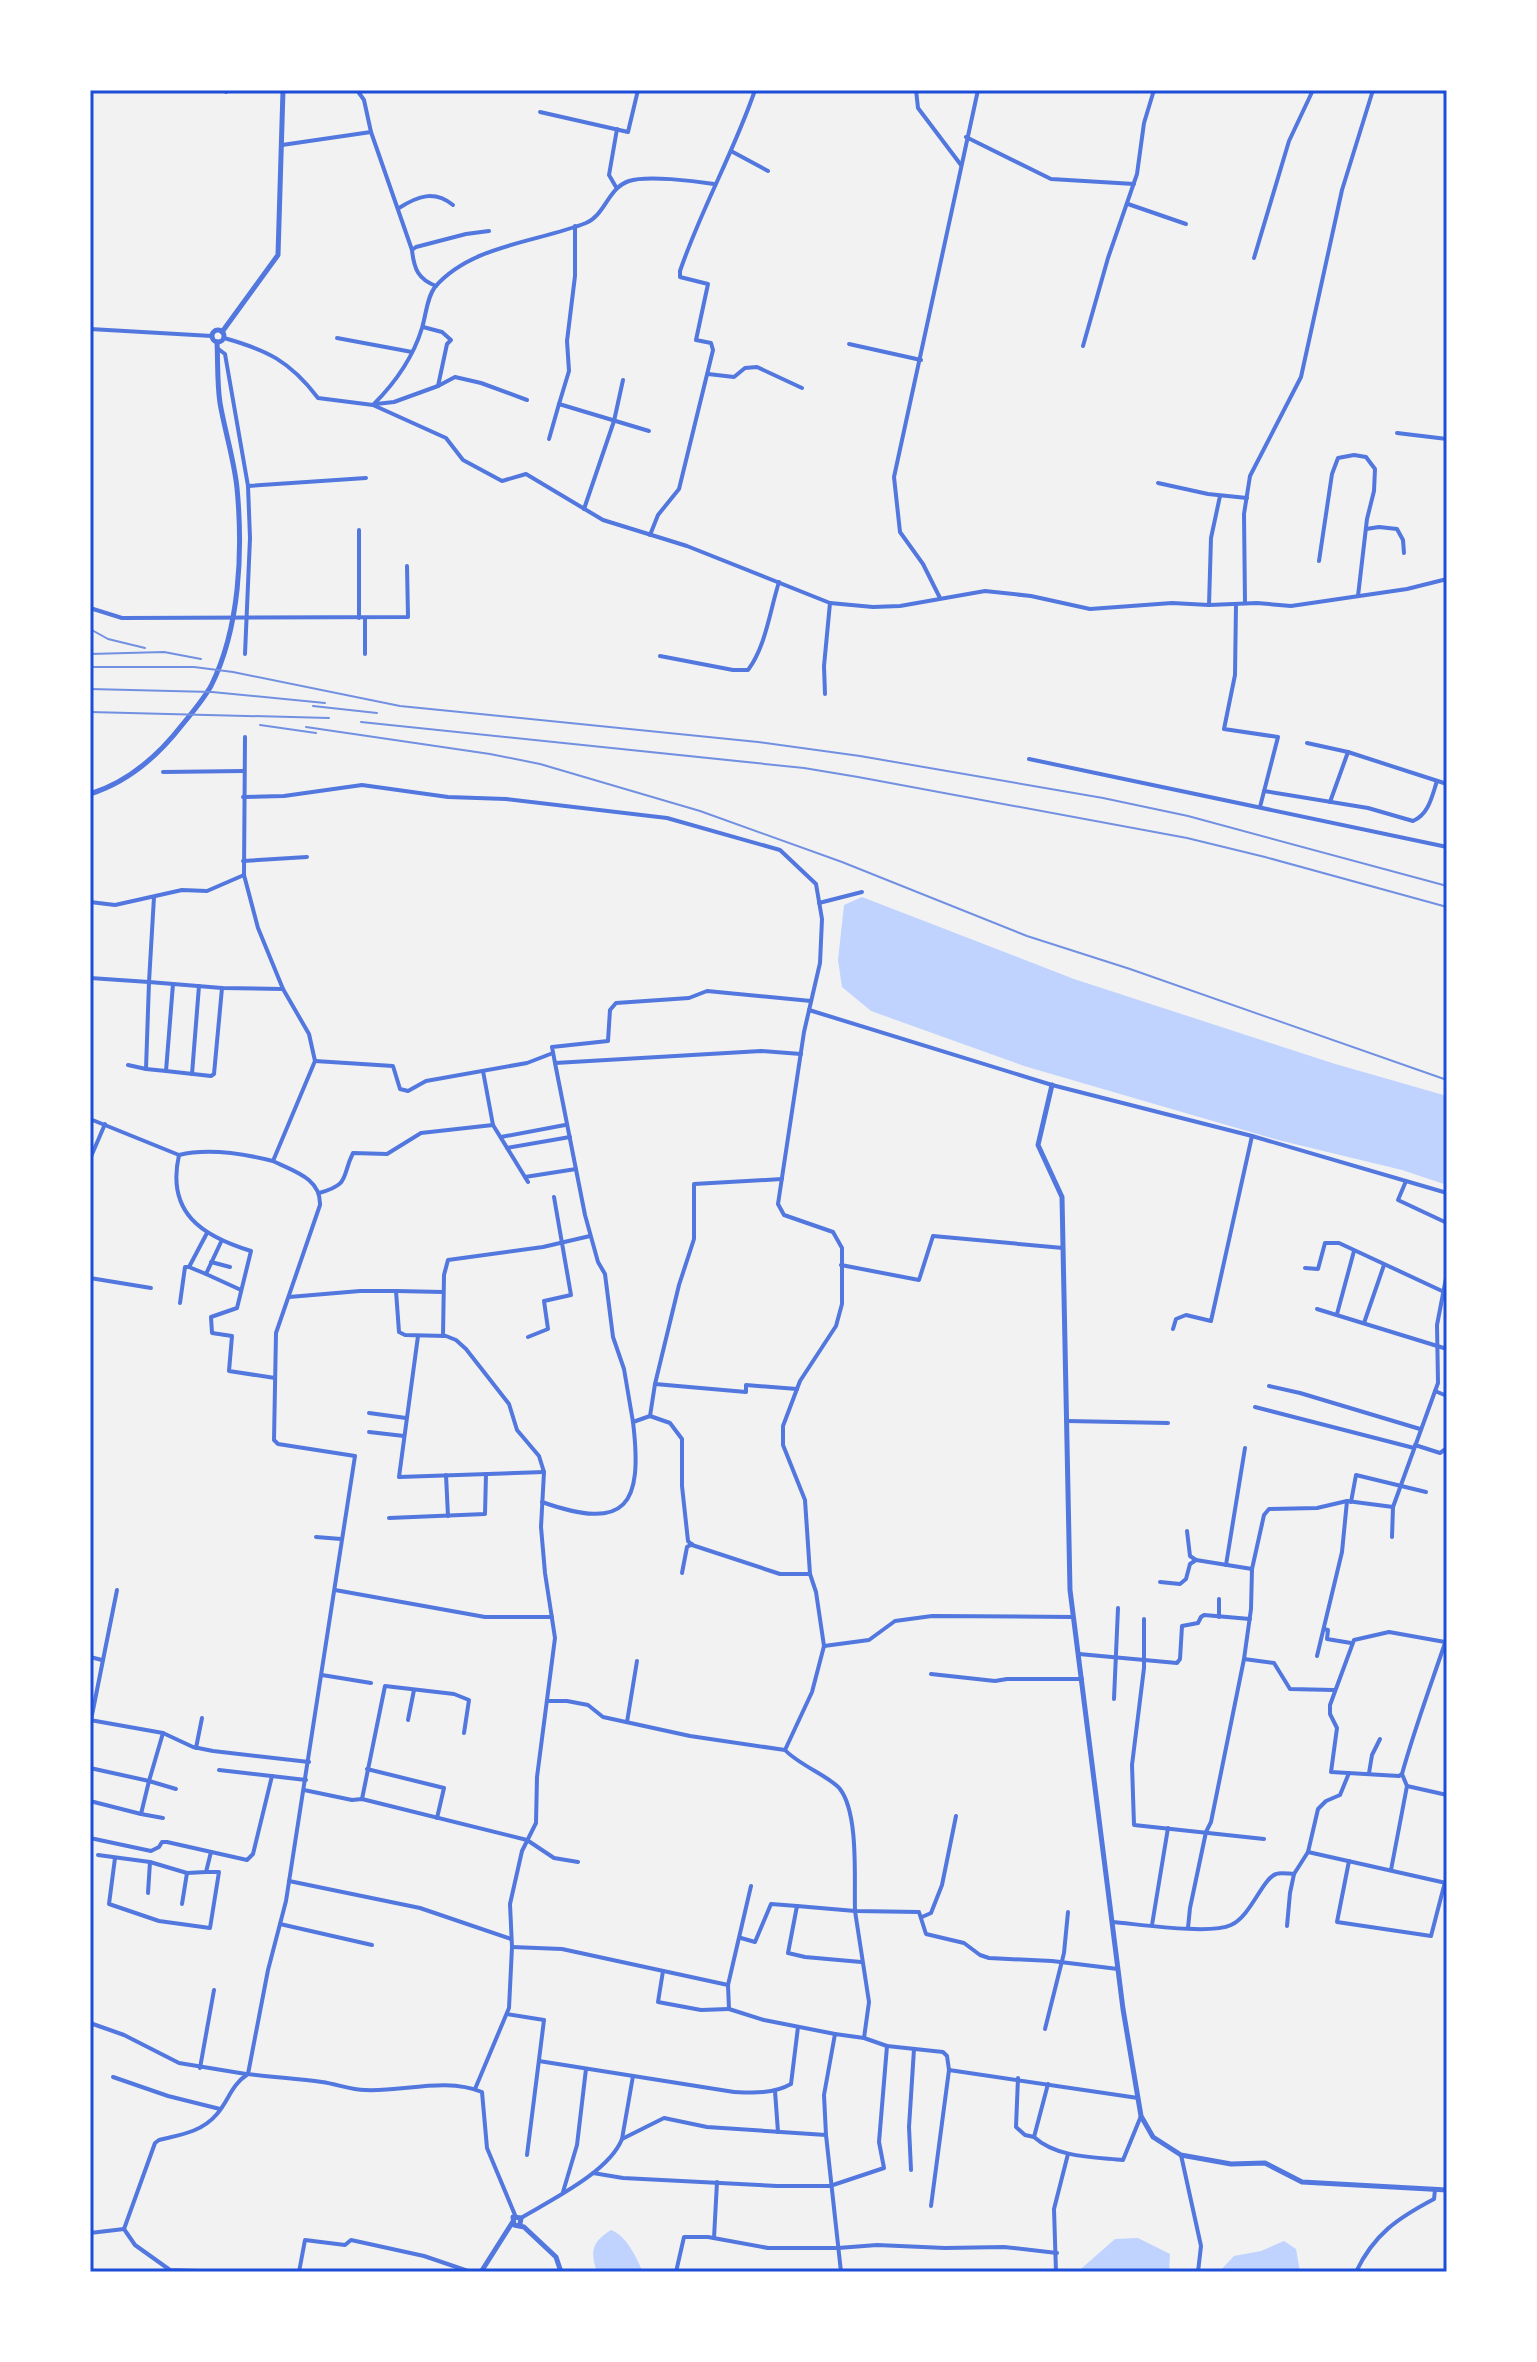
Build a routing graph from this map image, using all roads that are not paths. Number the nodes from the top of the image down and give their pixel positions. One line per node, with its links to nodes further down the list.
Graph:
1 (283, 90): 14 (street)
2 (357, 90): 12 (street)
3 (638, 90): 11 (street)
4 (755, 90): 15 (street)
5 (916, 90): 16 (street)
6 (978, 90): 13 (street)
7 (1154, 90): 19 (street)
8 (1313, 90): 28 (street)
9 (1373, 90): 56 (street)
10 (540, 112): 11 (street)
11 (617, 129): 20 (street)
12 (371, 132): 14 (street); 23 (street)
13 (966, 137): 16 (street); 19 (street)
14 (281, 145): 32 (street)
15 (731, 151): 17 (street); 18 (street)
16 (961, 165): 39 (street)
17 (768, 171)
18 (714, 184): 20 (street); 40 (street)
19 (1134, 184): 21 (street)
20 (616, 187): 25 (street)
21 (1128, 204): 24 (street); 37 (street)
22 (453, 205): 23 (street)
23 (399, 208): 27 (street)
24 (1186, 224)
25 (575, 226): 29 (street); 45 (street)
26 (489, 231): 27 (street)
27 (412, 250): 29 (street)
28 (1254, 258)
29 (436, 286): 30 (street)
30 (423, 327): 38 (street); 42 (street)
31 (90, 329): 33 (street)
32 (223, 335): 33 (street); 36 (street); 46 (street)
33 (212, 336): 36 (street)
34 (337, 338): 38 (street)
35 (849, 344): 39 (street)
36 (217, 345): 54 (street); 88 (street)
37 (1083, 346)
38 (412, 352): 46 (street)
39 (921, 360): 67 (street)
40 (708, 374): 43 (street); 60 (street)
41 (623, 380): 47 (street)
42 (438, 386): 44 (street); 46 (street)
43 (802, 388)
44 (527, 400)
45 (559, 404): 47 (street); 50 (street)
46 (373, 405): 57 (street)
47 (614, 421): 48 (street); 57 (street)
48 (649, 431)
49 (1397, 433): 51 (street)
50 (549, 439)
51 (1447, 439)
52 (366, 478): 54 (street)
53 (1158, 483): 55 (street)
54 (248, 486): 74 (street)
55 (1220, 496): 56 (street); 71 (street)
56 (1247, 498): 69 (street)
57 (584, 509): 60 (street)
58 (1366, 529): 61 (street); 62 (street); 66 (street)
59 (359, 530): 73 (street)
60 (650, 535): 65 (street)
61 (1404, 553)
62 (1319, 561)
63 (407, 566): 73 (street)
64 (1447, 579): 66 (street)
65 (779, 582): 68 (street); 77 (street)
66 (1358, 596): 69 (street)
67 (940, 598): 68 (street); 71 (street)
68 (830, 603): 78 (street)
69 (1245, 603): 70 (street)
70 (1236, 604): 71 (street); 87 (street)
71 (1209, 605)
72 (90, 608): 74 (street)
73 (362, 618): 74 (street); 76 (street)
74 (245, 619): 75 (street)
75 (245, 654)
76 (365, 654)
77 (660, 656)
78 (825, 694)
79 (245, 737): 83 (street)
80 (1307, 743): 81 (street)
81 (1348, 752): 85 (street); 90 (street)
82 (1029, 759): 91 (street)
83 (244, 771): 84 (street); 89 (street)
84 (163, 772)
85 (1437, 781): 86 (street); 90 (street)
86 (1447, 784)
87 (1264, 791): 90 (street); 91 (street)
88 (90, 794)
89 (243, 797): 94 (street); 99 (street)
90 (1330, 802)
91 (1260, 807): 92 (street)
92 (1447, 847)
93 (307, 857): 94 (street)
94 (243, 861): 95 (street)
95 (244, 875): 97 (street); 105 (street)
96 (862, 892): 99 (street)
97 (154, 897): 98 (street); 101 (street)
98 (90, 902)
99 (819, 903): 106 (street)
100 (90, 978): 101 (street)
101 (149, 982): 102 (street); 113 (street)
102 (173, 984): 103 (street); 114 (street)
103 (199, 986): 104 (street); 116 (street)
104 (222, 988): 105 (street); 116 (street)
105 (283, 989): 110 (street)
106 (811, 1001): 107 (street); 108 (street)
107 (809, 1010): 109 (street); 117 (street)
108 (553, 1053): 111 (street); 115 (street)
109 (801, 1054): 111 (street); 130 (street)
110 (315, 1061): 115 (street); 128 (street)
111 (555, 1063): 121 (street)
112 (128, 1065): 113 (street)
113 (146, 1069): 114 (street)
114 (166, 1071): 116 (street)
115 (483, 1071): 120 (street)
116 (192, 1074)
117 (1052, 1085): 122 (street); 140 (street)
118 (90, 1119): 119 (street)
119 (105, 1124): 126 (street); 127 (street)
120 (493, 1125): 123 (street); 132 (street)
121 (567, 1125): 123 (street); 124 (street)
122 (1252, 1136): 131 (street); 163 (street)
123 (501, 1137): 125 (street)
124 (570, 1137): 125 (street); 129 (street)
125 (507, 1148): 129 (street)
126 (179, 1155): 128 (street); 136 (street)
127 (90, 1159)
128 (273, 1161): 132 (street)
129 (576, 1169): 137 (street)
130 (782, 1179): 143 (street); 170 (street)
131 (1406, 1181): 133 (street); 135 (street)
132 (319, 1193): 156 (street)
133 (1447, 1193)
134 (554, 1197): 139 (street)
135 (1447, 1223)
136 (207, 1233): 138 (street); 145 (street)
137 (591, 1236): 139 (street); 180 (street)
138 (221, 1242): 142 (street); 152 (street)
139 (562, 1243): 155 (street); 166 (street)
140 (1063, 1248): 143 (street); 179 (street)
141 (1354, 1251): 144 (street); 147 (street); 161 (street)
142 (211, 1262): 146 (street); 149 (street)
143 (841, 1265): 172 (street)
144 (1384, 1265): 154 (street); 162 (street)
145 (189, 1267): 149 (street); 157 (street)
146 (230, 1267)
147 (1305, 1268)
148 (1447, 1273): 154 (street)
149 (206, 1274): 152 (street)
150 (90, 1278): 151 (street)
151 (151, 1288)
152 (241, 1290): 169 (street)
153 (396, 1291): 155 (street); 156 (street); 164 (street)
154 (1442, 1291): 159 (street)
155 (443, 1292): 165 (street)
156 (289, 1297): 169 (street)
157 (180, 1303)
158 (1317, 1309): 161 (street)
159 (1439, 1313): 160 (street); 167 (street)
160 (1447, 1314)
161 (1337, 1315): 162 (street)
162 (1364, 1323): 167 (street)
163 (1173, 1329)
164 (418, 1336): 165 (street); 178 (street)
165 (443, 1336): 188 (street)
166 (528, 1337)
167 (1438, 1347): 168 (street); 173 (street)
168 (1447, 1349)
169 (276, 1378): 201 (street)
170 (655, 1384): 172 (street); 177 (street)
171 (1269, 1386): 182 (street)
172 (797, 1389): 207 (street)
173 (1435, 1391): 174 (street); 182 (street)
174 (1447, 1396)
175 (1255, 1407): 185 (street)
176 (369, 1413): 178 (street)
177 (650, 1416): 180 (street); 202 (street)
178 (406, 1418): 184 (street)
179 (1067, 1421): 181 (street); 214 (street)
180 (633, 1422): 193 (street)
181 (1168, 1423)
182 (1420, 1429): 185 (street)
183 (369, 1432): 184 (street)
184 (404, 1436): 190 (street)
185 (1414, 1446): 187 (street); 191 (street)
186 (1245, 1448): 204 (street)
187 (1447, 1448)
188 (544, 1472): 189 (street); 193 (street)
189 (486, 1474): 190 (street); 196 (street)
190 (446, 1475): 196 (street)
191 (1401, 1486): 192 (street); 194 (street); 195 (street)
192 (1426, 1492)
193 (541, 1502): 213 (street)
194 (1349, 1502): 195 (street); 205 (street); 218 (street)
195 (1393, 1507): 200 (street)
196 (448, 1516): 197 (street)
197 (389, 1518)
198 (1187, 1531): 203 (street)
199 (316, 1537): 201 (street)
200 (1392, 1537)
201 (341, 1539): 210 (street)
202 (692, 1544): 206 (street); 207 (street)
203 (1196, 1560): 204 (street); 208 (street)
204 (1226, 1565): 205 (street)
205 (1252, 1569): 217 (street)
206 (682, 1573)
207 (810, 1574): 221 (street)
208 (1160, 1582)
209 (117, 1590): 228 (street)
210 (335, 1590): 213 (street); 231 (street)
211 (1219, 1599): 215 (street)
212 (1118, 1608): 225 (street)
213 (552, 1617): 237 (street)
214 (1073, 1617): 221 (street); 222 (street)
215 (1219, 1617): 217 (street); 226 (street)
216 (1144, 1619): 226 (street)
217 (1250, 1619): 227 (street)
218 (1324, 1629): 220 (street); 223 (street)
219 (1446, 1639): 220 (street); 253 (street)
220 (1352, 1644): 235 (street)
221 (824, 1646): 246 (street)
222 (1079, 1654): 225 (street); 232 (street)
223 (1317, 1656)
224 (90, 1657): 228 (street)
225 (1116, 1657): 226 (street); 236 (street)
226 (1142, 1659): 267 (street)
227 (1244, 1659): 235 (street); 268 (street)
228 (102, 1660): 239 (street)
229 (637, 1661): 241 (street)
230 (931, 1674): 232 (street)
231 (322, 1675): 233 (street); 247 (street)
232 (1082, 1679): 292 (street)
233 (371, 1683)
234 (414, 1690): 240 (street); 243 (street); 249 (street)
235 (1334, 1690): 251 (street)
236 (1114, 1699)
237 (547, 1701): 241 (street); 271 (street)
238 (202, 1718): 245 (street)
239 (91, 1720): 242 (street)
240 (408, 1720)
241 (627, 1722): 246 (street)
242 (163, 1733): 245 (street); 256 (street)
243 (464, 1733)
244 (1380, 1739): 252 (street)
245 (196, 1748): 247 (street)
246 (785, 1750): 289 (street)
247 (309, 1762): 255 (street)
248 (90, 1768): 256 (street)
249 (367, 1769): 261 (street); 266 (street)
250 (219, 1770): 254 (street)
251 (1349, 1773): 252 (street); 273 (street)
252 (1369, 1773): 253 (street)
253 (1402, 1774): 257 (street)
254 (272, 1776): 255 (street); 272 (street)
255 (306, 1780): 259 (street)
256 (149, 1781): 258 (street); 263 (street)
257 (1407, 1786): 260 (street); 279 (street)
258 (176, 1789)
259 (304, 1790): 261 (street); 283 (street)
260 (1447, 1795)
261 (362, 1799): 266 (street)
262 (90, 1801): 263 (street)
263 (141, 1814): 265 (street)
264 (956, 1816): 291 (street)
265 (163, 1818)
266 (437, 1818): 271 (street)
267 (1168, 1828): 268 (street); 294 (street)
268 (1206, 1832): 270 (street); 296 (street)
269 (90, 1838): 272 (street)
270 (1264, 1839)
271 (527, 1840): 278 (street); 298 (street)
272 (211, 1852): 280 (street)
273 (1308, 1852): 276 (street); 282 (street)
274 (98, 1855): 275 (street)
275 (115, 1858): 277 (street); 280 (street)
276 (1349, 1861): 279 (street); 284 (street)
277 (150, 1862): 281 (street); 286 (street)
278 (578, 1862)
279 (1391, 1870): 284 (street)
280 (206, 1872): 281 (street)
281 (187, 1873): 287 (street)
282 (1294, 1874): 295 (street); 296 (street)
283 (289, 1881): 293 (street); 298 (street)
284 (1446, 1882)
285 (751, 1886): 297 (street)
286 (148, 1893)
287 (182, 1904)
288 (797, 1906): 289 (street); 297 (street); 301 (street)
289 (855, 1911): 291 (street); 301 (street)
290 (1068, 1912): 302 (street)
291 (922, 1917): 302 (street)
292 (1112, 1922): 294 (street); 303 (street)
293 (280, 1924): 299 (street); 320 (street)
294 (1152, 1925): 296 (street)
295 (1287, 1926)
296 (1188, 1928)
297 (741, 1938): 305 (street)
298 (511, 1939): 300 (street)
299 (372, 1945)
300 (512, 1947): 304 (street); 308 (street)
301 (861, 1962): 313 (street)
302 (1060, 1962): 303 (street); 311 (street)
303 (1118, 1969): 327 (street)
304 (663, 1971): 305 (street); 307 (street)
305 (728, 1985): 307 (street)
306 (214, 1990): 317 (street)
307 (729, 2009): 310 (street)
308 (507, 2014): 316 (street); 325 (street)
309 (90, 2023): 317 (street)
310 (798, 2027): 312 (street); 326 (street)
311 (1045, 2029)
312 (835, 2034): 313 (street); 331 (street)
313 (864, 2038): 314 (street)
314 (887, 2046): 315 (street); 340 (street)
315 (914, 2049): 319 (street); 337 (street)
316 (539, 2061): 318 (street); 335 (street)
317 (200, 2068): 320 (street)
318 (586, 2069): 321 (street); 343 (street)
319 (949, 2070): 323 (street); 344 (street)
320 (248, 2074): 325 (street); 328 (street)
321 (633, 2076): 326 (street); 333 (street)
322 (113, 2077): 328 (street)
323 (1018, 2078): 324 (street); 332 (street)
324 (1048, 2084): 327 (street); 332 (street)
325 (475, 2089): 345 (street)
326 (775, 2091): 330 (street)
327 (1138, 2098): 329 (street)
328 (220, 2109): 346 (street)
329 (1141, 2116): 334 (street); 336 (street)
330 (778, 2133): 331 (street); 333 (street)
331 (826, 2135): 340 (street)
332 (1034, 2137): 334 (street)
333 (622, 2139): 338 (street)
334 (1068, 2154): 350 (street)
335 (527, 2155)
336 (1181, 2155): 341 (street); 360 (street)
337 (911, 2170)
338 (593, 2173): 339 (street); 343 (street)
339 (717, 2182): 340 (street); 348 (street)
340 (830, 2186): 349 (street)
341 (1435, 2190): 342 (street); 361 (street)
342 (1447, 2190)
343 (563, 2192): 345 (street)
344 (931, 2206)
345 (519, 2219): 355 (street); 356 (street)
346 (124, 2229): 347 (street); 351 (street)
347 (90, 2233)
348 (714, 2238): 349 (street); 357 (street)
349 (838, 2248): 350 (street); 358 (street)
350 (1057, 2253): 359 (street)
351 (165, 2269): 352 (street)
352 (227, 2272)
353 (299, 2272): 354 (street)
354 (471, 2272)
355 (481, 2272)
356 (561, 2272)
357 (676, 2272)
358 (841, 2272)
359 (1056, 2272)
360 (1198, 2272)
361 (1356, 2272)

